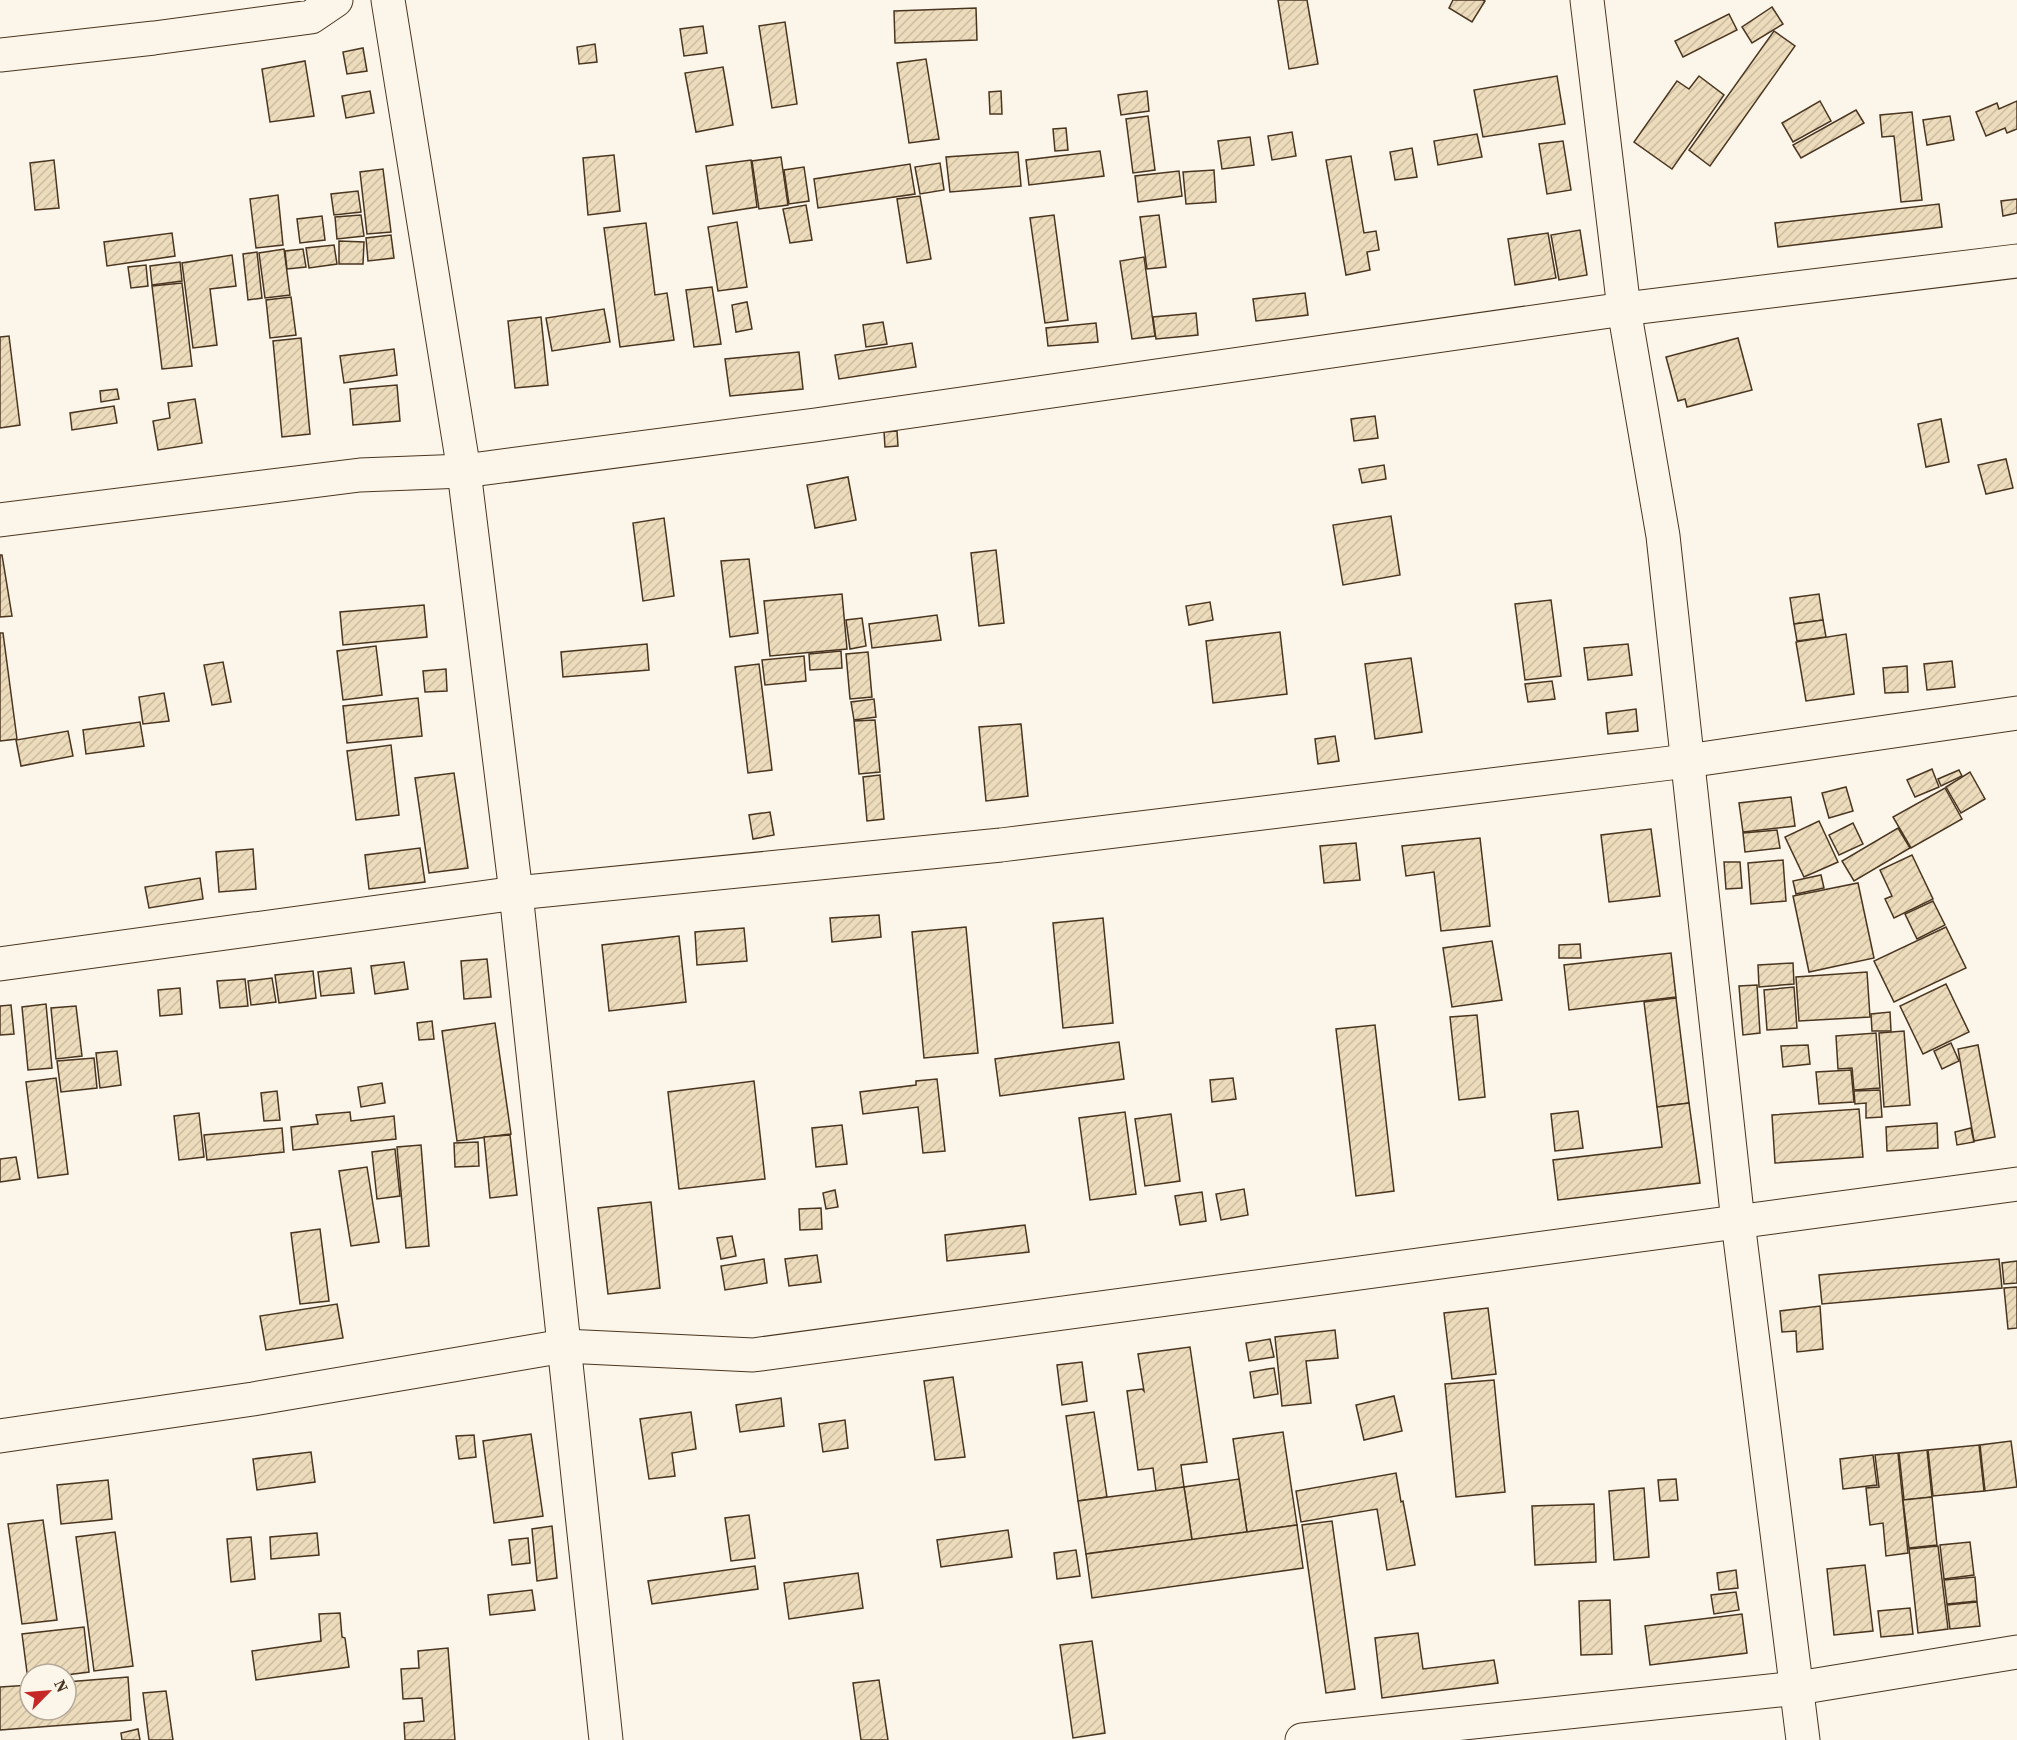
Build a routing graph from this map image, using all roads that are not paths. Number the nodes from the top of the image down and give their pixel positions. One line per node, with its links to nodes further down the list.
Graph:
1 (336, 0): 4 (street)
2 (388, 0): 7 (street)
3 (1587, 0): 6 (street)
4 (0, 55)
5 (2017, 261): 6 (street)
6 (1624, 309): 7 (street); 10 (street)
7 (464, 471): 8 (street); 11 (street)
8 (0, 520)
9 (2017, 713): 10 (street)
10 (1687, 761): 11 (street); 14 (street)
11 (516, 893): 12 (street); 15 (street)
12 (0, 964)
13 (2017, 1184): 14 (street)
14 (1738, 1222): 15 (street); 18 (street)
15 (564, 1346): 16 (street); 19 (street)
16 (0, 1436)
17 (2017, 1652): 18 (street)
18 (1798, 1688): 20 (street); 21 (street)
19 (606, 1740)
20 (1302, 1740)
21 (1803, 1740)

